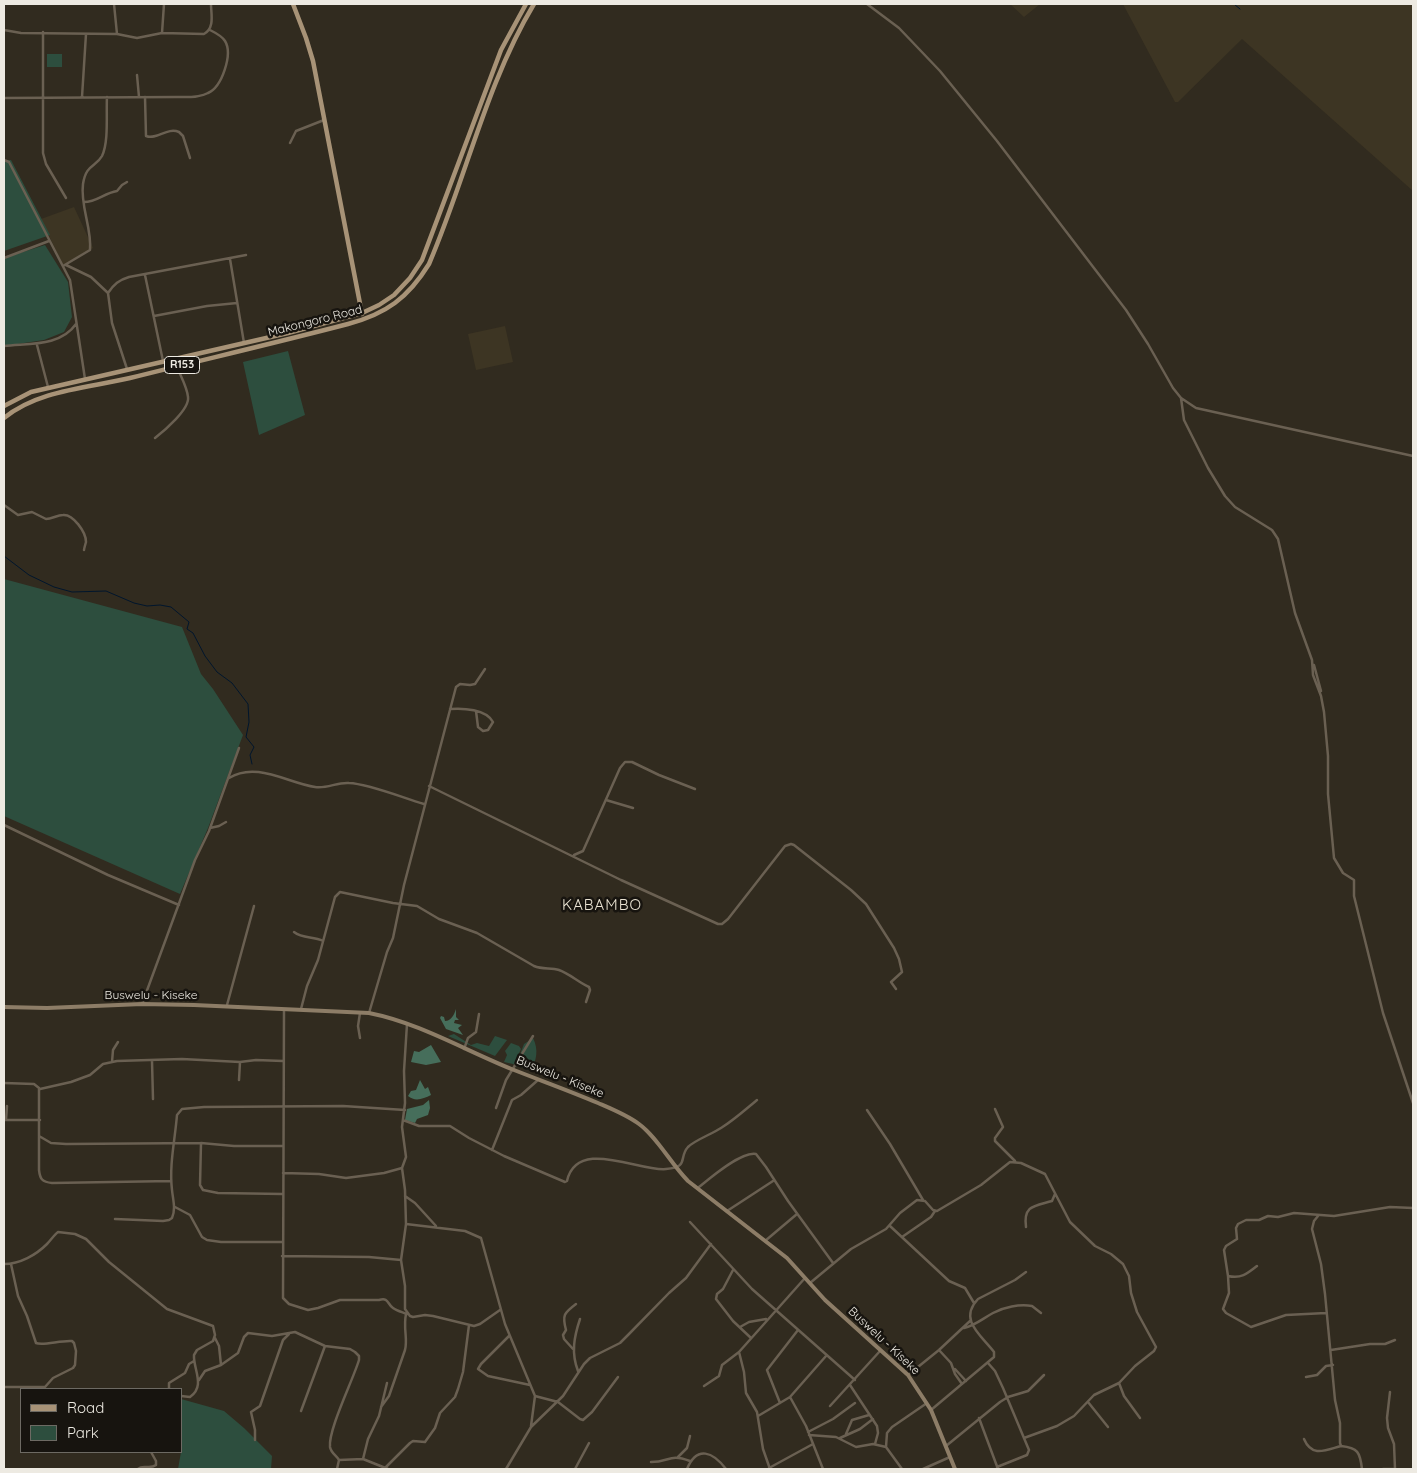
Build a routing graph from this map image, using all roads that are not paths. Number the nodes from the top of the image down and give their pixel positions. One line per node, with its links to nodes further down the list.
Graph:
1 (114, 4): 13 (street)
2 (164, 4): 12 (street)
3 (211, 4): 9 (street)
4 (293, 4): 21 (main road)
5 (526, 4): 36 (main road, Makongoro Road / R153)
6 (534, 4): 38 (main road, Makongoro Road / R153)
7 (867, 4): 48 (street)
8 (4, 30): 10 (street)
9 (210, 30): 12 (street); 18 (street)
10 (43, 32): 11 (street); 20 (street)
11 (86, 33): 13 (street); 15 (street)
12 (162, 33): 13 (street)
13 (117, 34)
14 (137, 76): 17 (street)
15 (82, 97): 16 (street); 20 (street)
16 (107, 97): 17 (street); 27 (street)
17 (139, 97): 18 (street)
18 (145, 97): 23 (street)
19 (4, 98): 20 (street)
20 (42, 98): 26 (street)
21 (324, 120): 22 (street); 36 (main road)
22 (290, 143)
23 (190, 158)
24 (4, 160): 28 (street)
25 (127, 182): 27 (street)
26 (66, 198)
27 (84, 202): 32 (street)
28 (49, 241): 30 (street); 32 (street)
29 (246, 255): 31 (street)
30 (4, 258)
31 (230, 259): 33 (street); 35 (street)
32 (65, 266): 34 (street); 39 (street)
33 (145, 275): 34 (street); 37 (street)
34 (108, 293): 45 (street)
35 (237, 303): 37 (street); 40 (street)
36 (362, 313): 38 (main road); 40 (main road, Makongoro Road / R153)
37 (154, 316): 43 (street)
38 (364, 320): 44 (main road, Makongoro Road / R153)
39 (76, 324): 41 (street); 46 (street)
40 (244, 343): 43 (main road, Makongoro Road / R153)
41 (37, 344): 42 (street); 47 (street)
42 (4, 346)
43 (163, 361): 45 (main road, Makongoro Road / R153)
44 (177, 366): 50 (main road, Makongoro Road / R153); 51 (street)
45 (128, 369): 46 (main road, Makongoro Road / R153)
46 (85, 379): 47 (main road, Makongoro Road / R153)
47 (48, 387): 49 (main road, Makongoro Road / R153)
48 (1181, 398): 52 (street); 100 (street)
49 (4, 406)
50 (4, 418)
51 (155, 438)
52 (1413, 456)
53 (4, 505): 54 (street)
54 (84, 550)
55 (485, 668): 56 (street)
56 (450, 709): 57 (street); 60 (street)
57 (476, 711): 57 (street)
58 (239, 748): 59 (street)
59 (228, 778): 63 (street); 67 (street)
60 (429, 786): 63 (street); 68 (street)
61 (696, 789): 62 (street)
62 (606, 800): 64 (street); 68 (street)
63 (424, 804): 69 (street)
64 (633, 808)
65 (226, 822): 67 (street)
66 (4, 825): 70 (street)
67 (210, 828): 70 (street)
68 (573, 855): 74 (street)
69 (399, 904): 73 (street); 75 (street); 82 (street)
70 (179, 905): 76 (street)
71 (254, 906): 77 (street)
72 (294, 932): 73 (street)
73 (323, 941): 80 (street)
74 (896, 989)
75 (586, 1002)
76 (142, 1004): 77 (main road, Buswelu - Kiseke); 78 (main road, Buswelu - Kiseke)
77 (227, 1006): 79 (main road, Buswelu - Kiseke)
78 (4, 1007)
79 (284, 1008): 80 (main road, Buswelu - Kiseke); 90 (street)
80 (301, 1009): 81 (main road, Buswelu - Kiseke)
81 (360, 1012): 82 (main road, Buswelu - Kiseke); 86 (street)
82 (370, 1013): 84 (main road, Buswelu - Kiseke)
83 (480, 1014): 88 (street)
84 (407, 1023): 88 (main road, Buswelu - Kiseke); 105 (street)
85 (533, 1036): 93 (street)
86 (360, 1038)
87 (118, 1042): 91 (street)
88 (464, 1048): 93 (main road, Buswelu - Kiseke)
89 (152, 1061): 91 (street); 92 (street); 98 (street)
90 (283, 1061): 92 (street); 102 (street)
91 (112, 1062): 97 (street)
92 (240, 1062): 94 (street)
93 (512, 1069): 95 (main road, Buswelu - Kiseke); 103 (street)
94 (239, 1080)
95 (538, 1080): 114 (street); 117 (main road, Buswelu - Kiseke)
96 (4, 1083): 97 (street)
97 (40, 1089): 108 (street)
98 (153, 1099)
99 (757, 1100): 117 (street)
100 (1413, 1103)
101 (7, 1106): 107 (street)
102 (284, 1108): 105 (street); 112 (street); 113 (street)
103 (496, 1108)
104 (995, 1109): 115 (street)
105 (404, 1110): 109 (street)
106 (867, 1110): 125 (street)
107 (5, 1120): 108 (street)
108 (40, 1120): 110 (street)
109 (403, 1120): 114 (street); 116 (street)
110 (39, 1136): 112 (street); 119 (street)
111 (201, 1143): 112 (street); 113 (street); 123 (street)
112 (174, 1144): 119 (street)
113 (284, 1146): 118 (street)
114 (492, 1150): 117 (street)
115 (1016, 1162): 122 (street); 128 (street)
116 (402, 1168): 118 (street); 124 (street)
117 (675, 1168): 121 (main road, Buswelu - Kiseke)
118 (283, 1173): 123 (street)
119 (171, 1181): 126 (street)
120 (774, 1181): 121 (street); 129 (street); 130 (street)
121 (696, 1189): 129 (main road, Buswelu - Kiseke)
122 (1055, 1193): 137 (street); 194 (street)
123 (283, 1194): 140 (street)
124 (405, 1196): 134 (street); 136 (street)
125 (923, 1200): 128 (street); 135 (street)
126 (175, 1207): 132 (street); 140 (street)
127 (1413, 1208): 131 (street)
128 (935, 1211): 138 (street)
129 (726, 1212): 139 (main road, Buswelu - Kiseke)
130 (798, 1214): 139 (street); 144 (street)
131 (1319, 1215): 150 (street); 159 (street)
132 (115, 1219)
133 (690, 1222): 141 (street)
134 (406, 1224): 136 (street); 143 (street)
135 (890, 1226): 138 (street); 144 (street)
136 (437, 1227): 155 (street)
137 (1026, 1227)
138 (902, 1237): 153 (street)
139 (765, 1241): 151 (main road, Buswelu - Kiseke)
140 (282, 1242): 142 (street)
141 (710, 1244): 148 (street); 185 (street)
142 (282, 1256): 143 (street); 157 (street)
143 (401, 1260): 157 (street)
144 (833, 1263): 152 (street)
145 (4, 1264): 146 (street)
146 (11, 1264): 170 (street); 199 (street)
147 (1257, 1266): 150 (street)
148 (733, 1270): 156 (street); 165 (street)
149 (1026, 1272): 153 (street)
150 (1228, 1276): 159 (street)
151 (805, 1278): 152 (main road, Buswelu - Kiseke); 156 (street)
152 (809, 1284): 175 (main road, Buswelu - Kiseke)
153 (974, 1303): 162 (street)
154 (576, 1304): 174 (street)
155 (500, 1310): 163 (street); 169 (street)
156 (776, 1310): 161 (street); 167 (street)
157 (407, 1313): 163 (street); 212 (street)
158 (1041, 1313): 164 (street)
159 (1326, 1313): 177 (street)
160 (580, 1319): 174 (street)
161 (768, 1319): 165 (street); 171 (street)
162 (970, 1321): 164 (street); 166 (street)
163 (469, 1324): 246 (street)
164 (973, 1326): 166 (street); 181 (street)
165 (740, 1327): 171 (street)
166 (964, 1328): 176 (street)
167 (798, 1330): 179 (street); 210 (street)
168 (290, 1333): 173 (street); 182 (street); 227 (street)
169 (509, 1336): 196 (street); 196 (street)
170 (215, 1338): 180 (street); 182 (street)
171 (751, 1338): 178 (street)
172 (1396, 1340): 177 (street)
173 (325, 1346): 214 (street); 239 (street)
174 (573, 1349): 185 (street)
175 (881, 1350): 186 (main road, Buswelu - Kiseke); 190 (street)
176 (940, 1350): 184 (street); 186 (street)
177 (1331, 1350): 183 (street)
178 (739, 1352): 198 (street); 216 (street)
179 (826, 1356): 190 (street); 204 (street)
180 (194, 1361): 191 (street); 200 (street)
181 (988, 1364): 192 (street); 205 (street)
182 (221, 1365): 191 (street)
183 (1333, 1366): 189 (street); 233 (street)
184 (953, 1368): 192 (street); 195 (street)
185 (578, 1371): 206 (street)
186 (908, 1375): 209 (main road, Buswelu - Kiseke)
187 (618, 1376): 206 (street)
188 (1044, 1376): 205 (street)
189 (1306, 1378)
190 (855, 1380): 197 (street)
191 (199, 1381): 202 (street)
192 (966, 1381): 195 (street)
193 (387, 1383): 212 (street)
194 (1119, 1383): 207 (street); 218 (street)
195 (962, 1384): 213 (street)
196 (530, 1385): 203 (street)
197 (850, 1385): 211 (street); 215 (street)
198 (704, 1386)
199 (4, 1387)
200 (169, 1388)
201 (1390, 1392): 257 (street)
202 (182, 1396)
203 (535, 1396): 206 (street); 220 (street)
204 (790, 1397): 210 (street); 222 (street)
205 (1008, 1397): 217 (street); 226 (street)
206 (558, 1402): 220 (street)
207 (1088, 1402): 221 (street); 226 (street)
208 (855, 1403): 222 (street)
209 (927, 1403): 213 (main road, Buswelu - Kiseke); 234 (street)
210 (780, 1404): 216 (street)
211 (830, 1406)
212 (381, 1407): 238 (street)
213 (931, 1410): 232 (main road, Buswelu - Kiseke)
214 (301, 1411)
215 (870, 1415): 219 (street); 223 (street)
216 (758, 1416): 242 (street)
217 (979, 1418): 232 (street); 243 (street)
218 (1140, 1418)
219 (872, 1419): 223 (street); 231 (street)
220 (531, 1427): 247 (street)
221 (1108, 1427)
222 (809, 1433): 225 (street); 230 (street)
223 (846, 1434): 225 (street)
224 (690, 1436): 236 (street)
225 (840, 1438): 231 (street)
226 (1024, 1438): 243 (street)
227 (255, 1440)
228 (1304, 1440): 233 (street)
229 (589, 1443): 248 (street)
230 (813, 1444): 242 (street); 251 (street)
231 (875, 1444): 234 (street)
232 (946, 1446): 237 (main road, Buswelu - Kiseke)
233 (1341, 1446): 255 (street)
234 (886, 1447): 252 (street)
235 (152, 1453): 244 (street)
236 (678, 1457): 240 (street); 241 (street)
237 (950, 1457): 253 (street); 254 (main road, Buswelu - Kiseke)
238 (363, 1459): 239 (street); 246 (street)
239 (339, 1460): 245 (street)
240 (690, 1461): 249 (street); 250 (street)
241 (651, 1462)
242 (770, 1468)
243 (998, 1468)
244 (138, 1469)
245 (337, 1469)
246 (386, 1469)
247 (506, 1469)
248 (575, 1469)
249 (687, 1469)
250 (726, 1469)
251 (823, 1469)
252 (902, 1469)
253 (923, 1469)
254 (955, 1469)
255 (1362, 1469)
256 (1382, 1469): 257 (street)
257 (1394, 1469)

